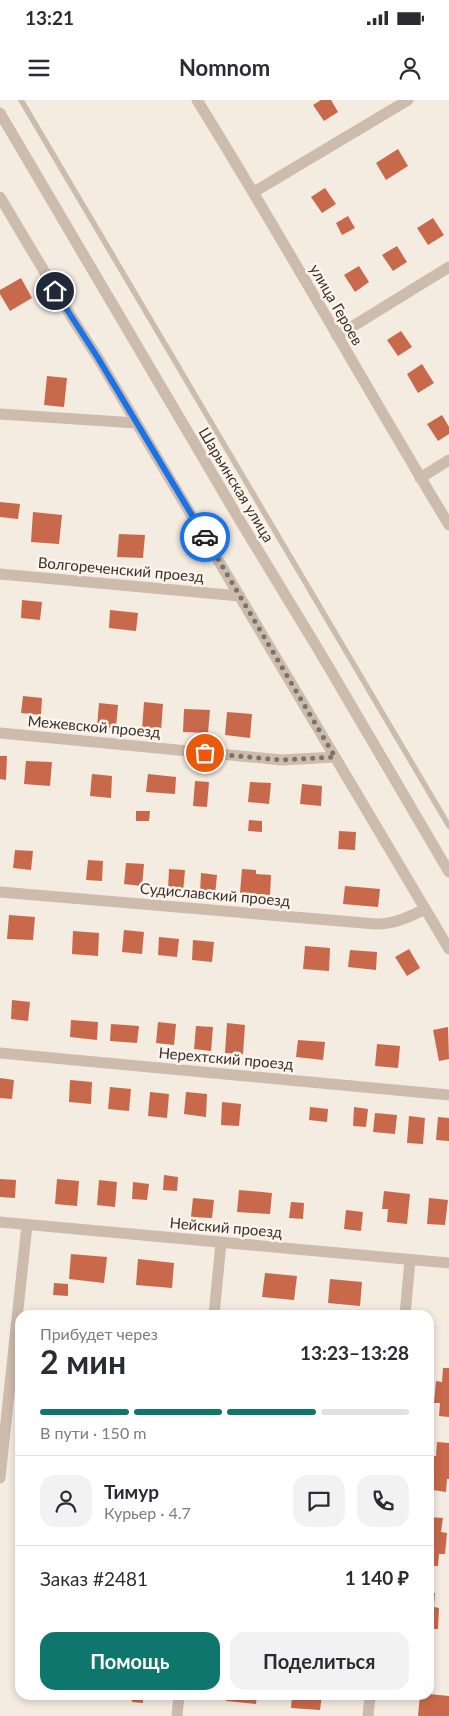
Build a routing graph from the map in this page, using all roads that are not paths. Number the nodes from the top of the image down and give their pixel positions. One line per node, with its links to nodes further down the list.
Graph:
1 (21, 100): 18 (lane)
2 (197, 100): 5 (street, улица Героев)
3 (408, 100): 5 (street)
4 (0, 113): 19 (street, Шарьинская улица)
5 (254, 192): 8 (street, улица Героев)
6 (0, 197): 10 (street)
7 (449, 266): 8 (street)
8 (337, 336): 12 (street, улица Героев)
9 (0, 414): 10 (street)
10 (136, 423): 15 (street)
11 (449, 460): 12 (street)
12 (420, 478): 13 (street, улица Героев)
13 (449, 525)
14 (0, 574): 15 (street, Волгореченский проезд)
15 (240, 596): 17 (street)
16 (0, 733): 17 (street, Межевской проезд)
17 (335, 757): 21 (street)
18 (449, 826)
19 (449, 872)
20 (0, 892): 21 (street, Судиславский проезд)
21 (425, 909): 22 (street)
22 (449, 949)
23 (0, 1052): 24 (street, Нерехтский проезд)
24 (449, 1095)
25 (0, 1222): 26 (street, Нейский проезд)
26 (27, 1225): 27 (street, Нейский проезд); 30 (street)
27 (221, 1242): 28 (street, Нейский проезд); 31 (street)
28 (410, 1260): 29 (street, Нейский проезд); 32 (street)
29 (449, 1263)
30 (18, 1310)
31 (214, 1310)
32 (405, 1310)
33 (15, 1337): 34 (street)
34 (0, 1478)
35 (179, 1700): 37 (street)
36 (370, 1700): 38 (street)
37 (177, 1716)
38 (368, 1716)

